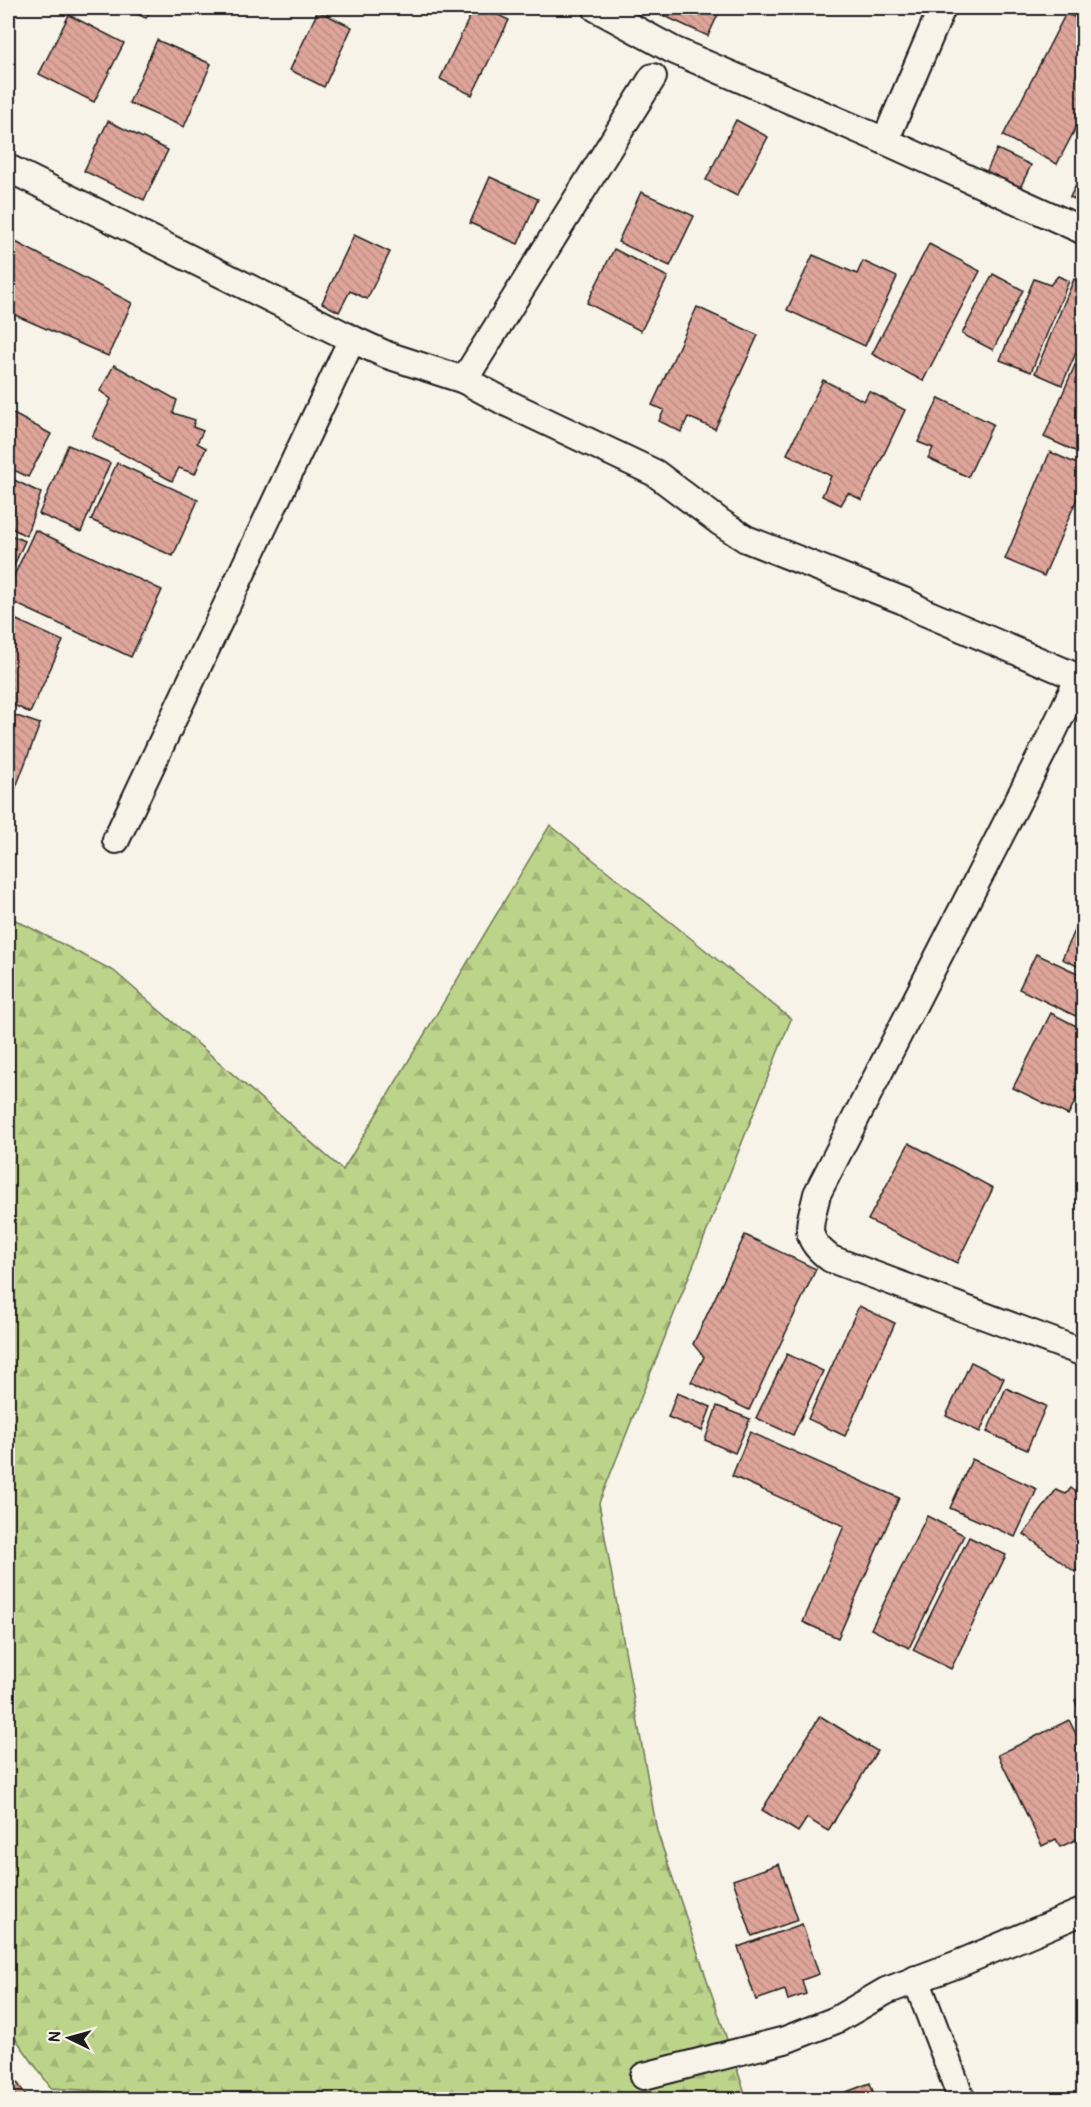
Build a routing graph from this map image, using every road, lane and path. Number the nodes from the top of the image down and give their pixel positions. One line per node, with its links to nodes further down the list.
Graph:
1 (596, 8): 4 (street)
2 (942, 8): 4 (street)
3 (653, 77): 8 (street)
4 (885, 141): 6 (street)
5 (8, 168): 7 (street)
6 (1083, 231)
7 (352, 339): 8 (street); 10 (street)
8 (464, 380): 9 (street)
9 (1081, 679): 11 (street)
10 (116, 840)
11 (1083, 1353)
12 (1083, 1911): 13 (street)
13 (916, 1979): 14 (street); 15 (street)
14 (644, 2076)
15 (962, 2100)

